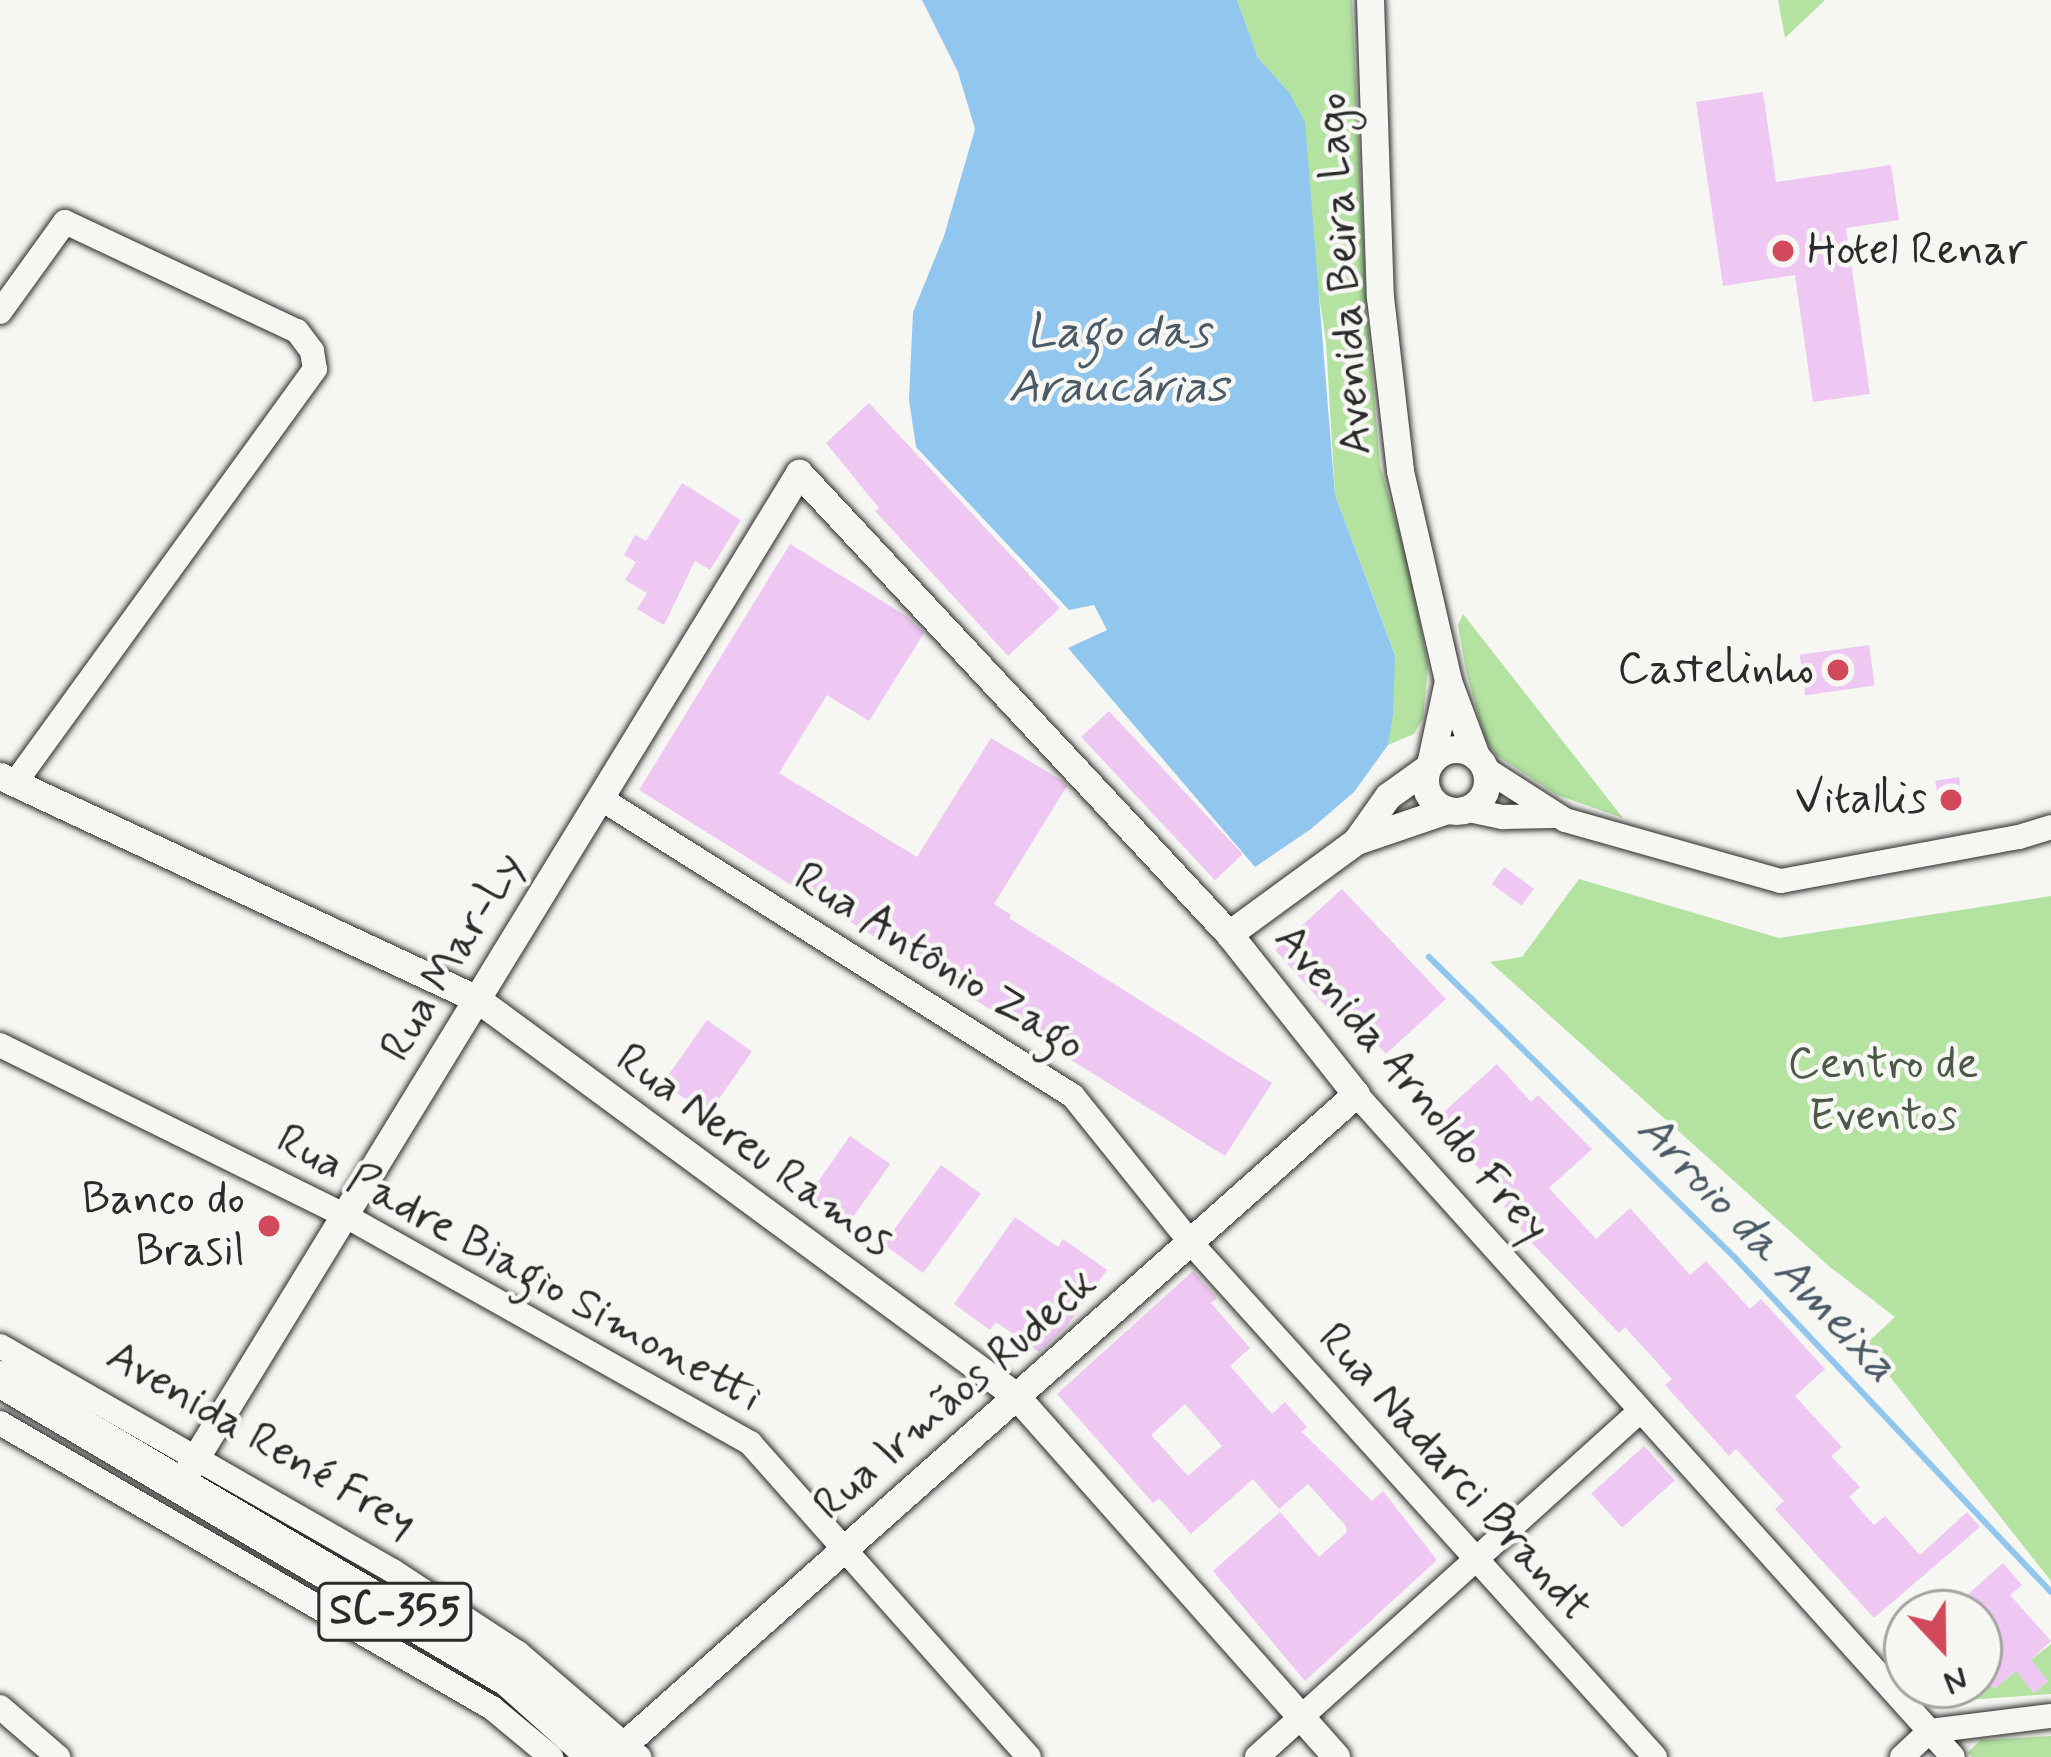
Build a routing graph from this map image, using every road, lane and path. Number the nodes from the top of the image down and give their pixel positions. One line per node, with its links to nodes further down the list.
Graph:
1 (1370, 0): 4 (street, Avenida Beira Lago)
2 (0, 312): 7 (street)
3 (799, 473): 8 (street, Rua Mar-Ly); 15 (street, Avenida Arnoldo Frey)
4 (1448, 682): 5 (street, Avenida Beira Lago); 6 (street, Avenida Beira Lago)
5 (1480, 762): 6 (street); 9 (street); 10 (street)
6 (1429, 764): 9 (street); 13 (street)
7 (8, 780): 16 (street, Rua Nereu Ramos)
8 (600, 798): 16 (street, Rua Mar-Ly); 20 (street, Rua Antônio Zago)
9 (1456, 810): 10 (street); 13 (street)
10 (1554, 815): 12 (street)
11 (2051, 826): 12 (street)
12 (2019, 837): 14 (street)
13 (1356, 841): 15 (street)
14 (2051, 842)
15 (1229, 934): 18 (street, Avenida Arnoldo Frey)
16 (477, 999): 19 (street, Rua Mar-Ly); 23 (street, Rua Nereu Ramos)
17 (0, 1045): 19 (street, Rua Padre Biagio Simonetti)
18 (1356, 1094): 20 (street, Rua Irmãos Rudeck); 24 (street, Avenida Arnoldo Frey)
19 (344, 1215): 26 (street, Rua Mar-Ly); 27 (street, Rua Padre Biagio Simonetti)
20 (1192, 1244): 23 (street, Rua Irmãos Rudeck); 28 (street, Rua Nadarci Brandt)
21 (0, 1346): 26 (street, Avenida René Frey)
22 (0, 1379): 26 (main road, Avenida René Frey / SC-355)
23 (1016, 1396): 27 (street, Rua Irmãos Rudeck); 31 (street, Rua Nereu Ramos)
24 (1640, 1411): 28 (street); 32 (street, Avenida Arnoldo Frey)
25 (0, 1423): 35 (street)
26 (188, 1471): 33 (main road, Avenida René Frey / SC-355)
27 (844, 1548): 33 (street, Rua Irmãos Rudeck); 36 (street, Rua Padre Biagio Simonetti)
28 (1475, 1560): 31 (street); 39 (street, Rua Nadarci Brandt)
29 (0, 1707): 34 (street)
30 (2051, 1716): 32 (street)
31 (1301, 1717): 37 (street); 38 (street, Rua Nereu Ramos)
32 (1930, 1731): 40 (street); 41 (street, Avenida Arnoldo Frey)
33 (618, 1754)
34 (58, 1757)
35 (551, 1757)
36 (1029, 1757)
37 (1257, 1757)
38 (1336, 1757)
39 (1654, 1757)
40 (1902, 1757)
41 (1953, 1757)

